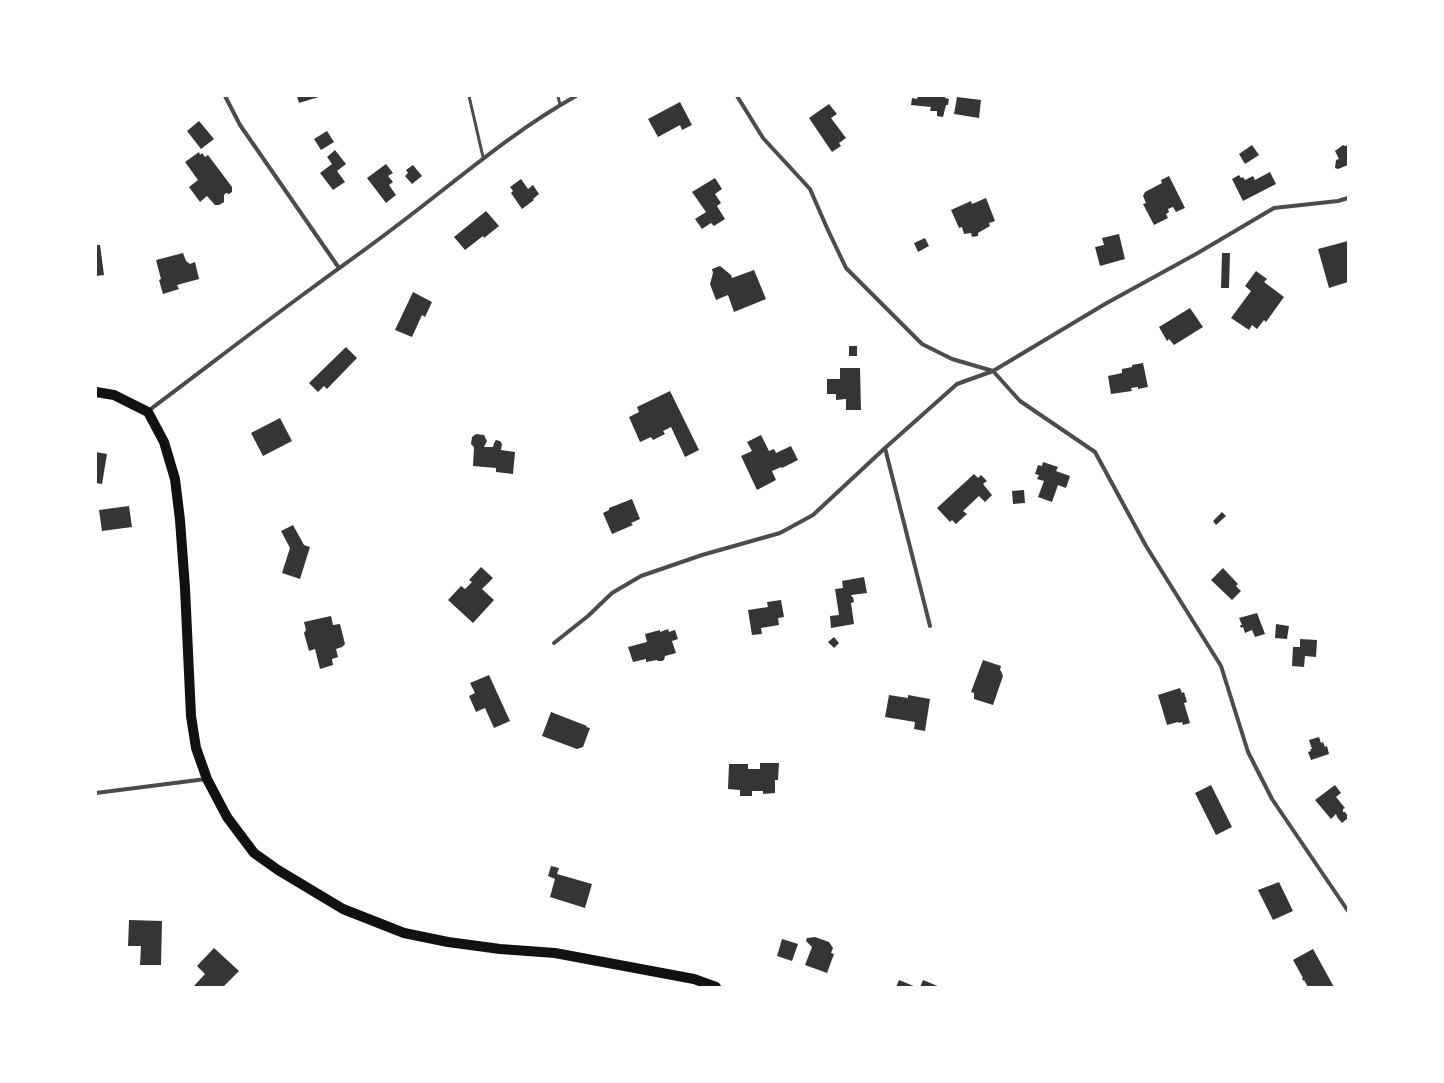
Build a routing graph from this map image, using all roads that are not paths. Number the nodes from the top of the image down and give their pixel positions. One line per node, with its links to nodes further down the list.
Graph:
1 (225, 96): 9 (street)
2 (469, 96): 7 (lane)
3 (558, 96): 6 (lane)
4 (576, 96): 6 (street)
5 (737, 96): 10 (street)
6 (560, 105): 7 (street)
7 (483, 157): 9 (street)
8 (1348, 198): 10 (street)
9 (339, 268): 12 (street)
10 (993, 371): 13 (street); 18 (street)
11 (96, 392): 12 (main road)
12 (148, 412): 16 (main road)
13 (884, 448): 14 (street); 15 (street)
14 (930, 626)
15 (554, 643)
16 (207, 779): 17 (street); 19 (main road)
17 (96, 793)
18 (1348, 911)
19 (716, 987)

